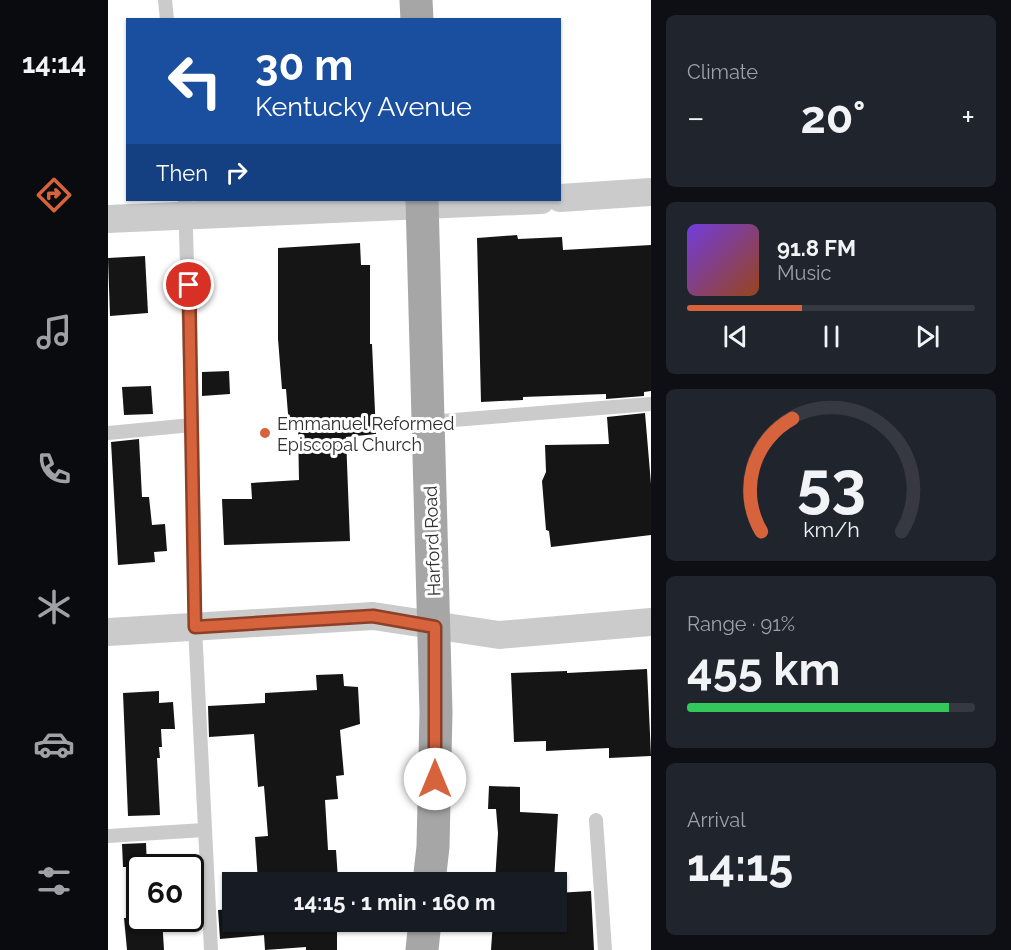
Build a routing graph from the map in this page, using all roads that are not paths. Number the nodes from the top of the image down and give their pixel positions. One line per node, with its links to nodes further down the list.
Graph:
1 (165, 0): 3 (lane)
2 (416, 0): 4 (main road)
3 (167, 18)
4 (417, 18)
5 (651, 192): 6 (street)
6 (561, 198)
7 (482, 201): 8 (street)
8 (422, 202): 9 (street); 12 (main road, Harford Road)
9 (186, 208): 10 (street); 13 (lane)
10 (108, 219)
11 (651, 405): 12 (lane)
12 (429, 422): 17 (main road, Harford Road)
13 (192, 424): 14 (lane); 16 (lane)
14 (108, 433)
15 (651, 622): 17 (street)
16 (195, 627): 17 (street); 18 (street); 20 (lane)
17 (435, 627): 22 (main road, Harford Road)
18 (108, 632)
19 (596, 820): 26 (lane)
20 (204, 830): 21 (lane); 24 (lane)
21 (108, 836)
22 (430, 872)
23 (424, 932): 25 (main road)
24 (211, 950)
25 (422, 950)
26 (605, 950)

